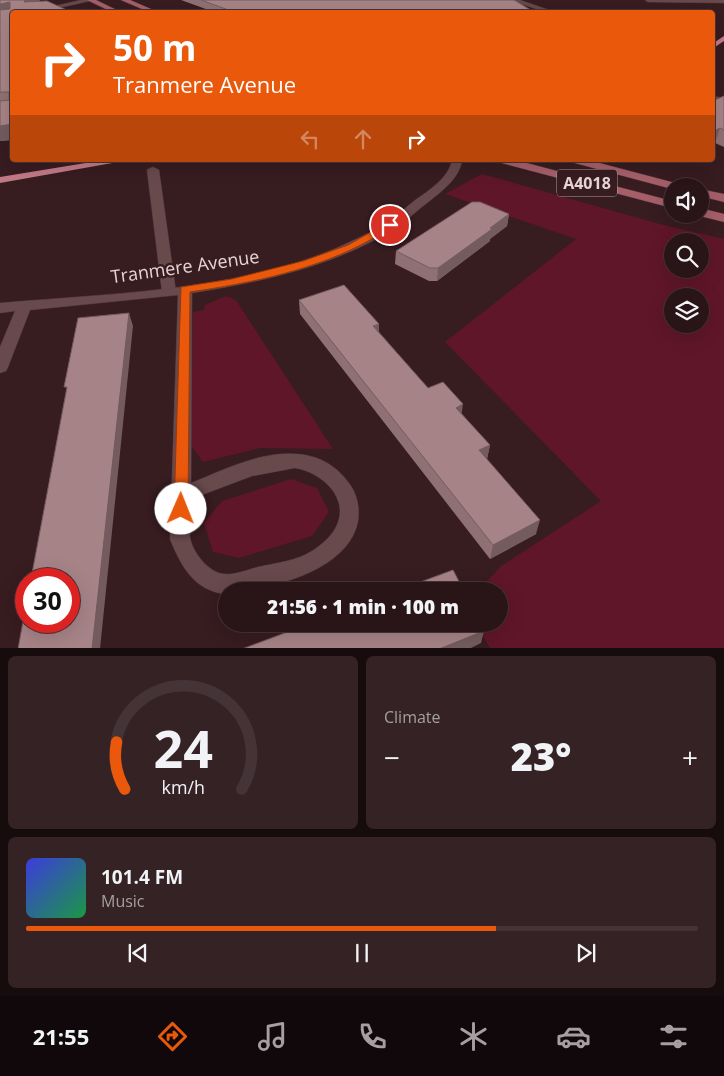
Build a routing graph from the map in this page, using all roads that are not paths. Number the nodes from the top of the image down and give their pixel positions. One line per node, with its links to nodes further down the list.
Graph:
1 (90, 0): 7 (street); 8 (main road)
2 (124, 0): 9 (main road)
3 (513, 0): 6 (street)
4 (648, 0): 5 (street)
5 (724, 1)
6 (537, 3): 10 (street)
7 (42, 10)
8 (112, 10)
9 (149, 10)
10 (548, 10)
11 (457, 162): 21 (street, Tranmere Avenue)
12 (510, 162): 18 (main road, A4018)
13 (583, 162): 15 (main road, A4018)
14 (153, 170): 21 (street)
15 (664, 183)
16 (709, 194): 17 (main road)
17 (724, 198)
18 (664, 203)
19 (709, 214): 20 (main road)
20 (724, 218)
21 (177, 290): 22 (street, Tranmere Avenue); 25 (street)
22 (24, 306): 23 (street, Tranmere Avenue); 24 (street)
23 (0, 308)
24 (0, 367)
25 (182, 494): 25 (street)

